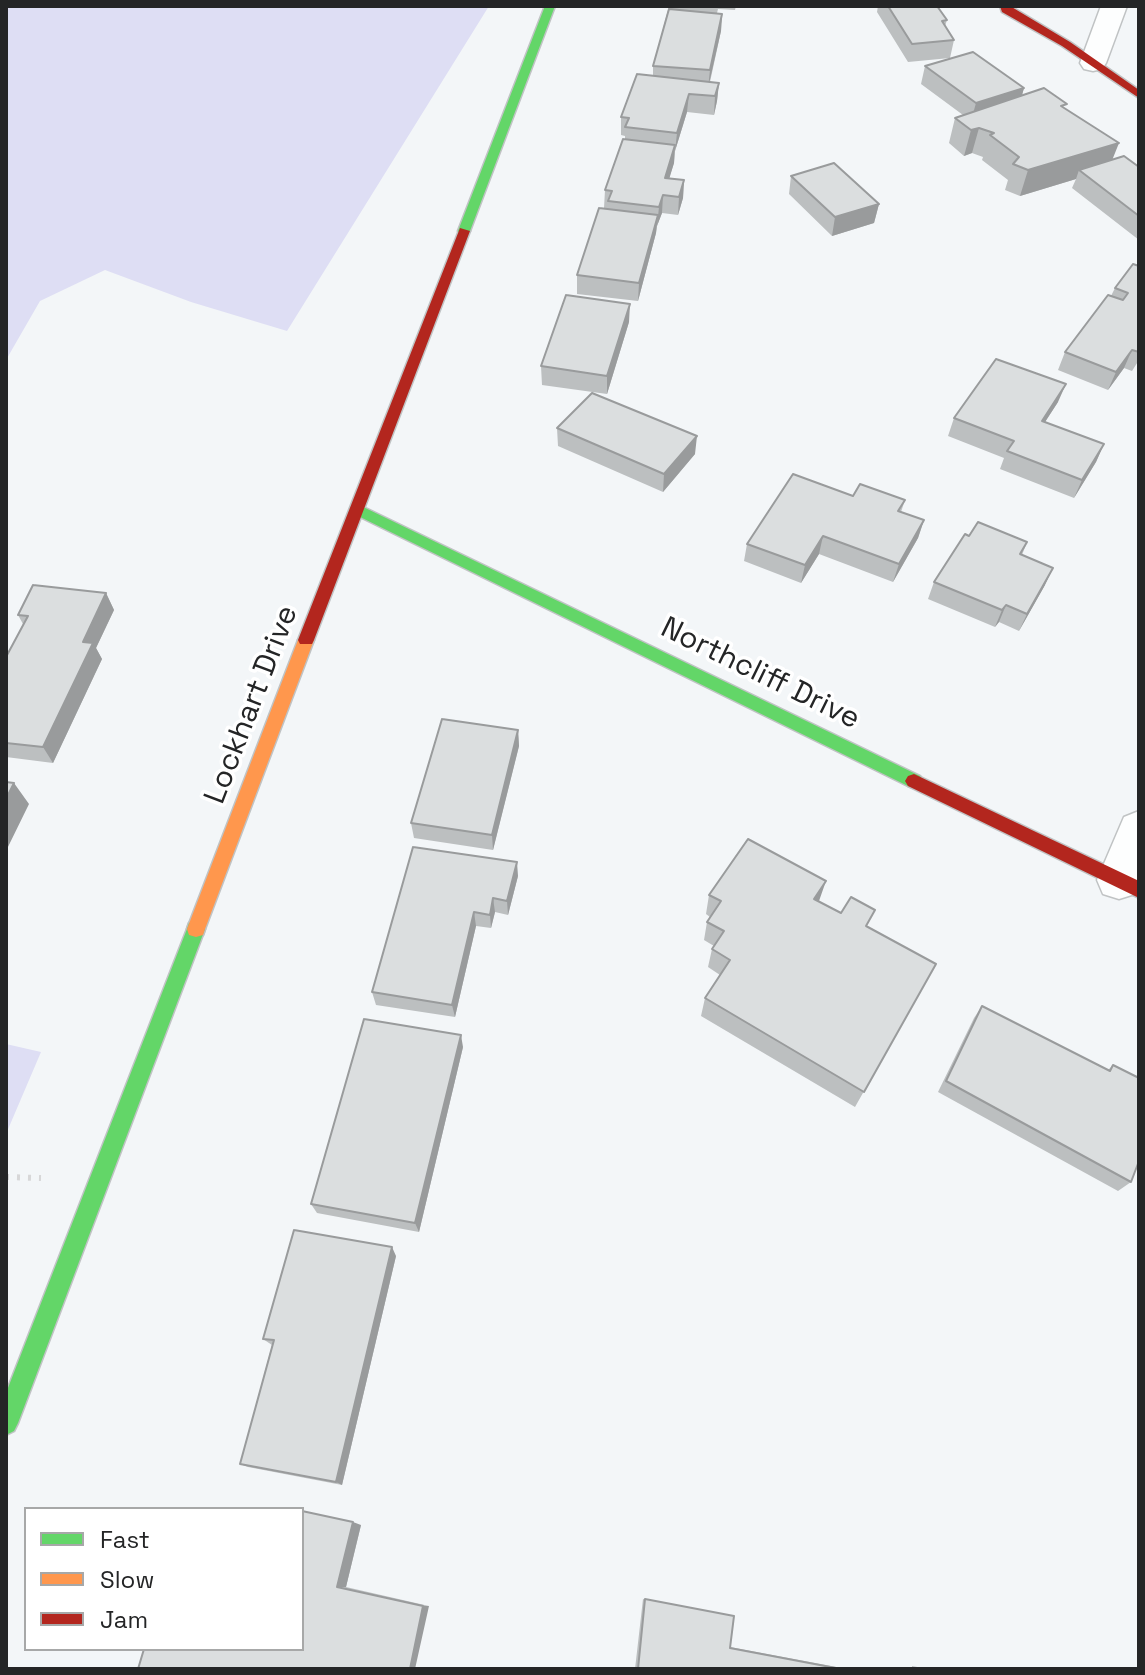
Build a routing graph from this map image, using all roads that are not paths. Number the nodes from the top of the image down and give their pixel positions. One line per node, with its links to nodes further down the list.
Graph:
1 (550, 6): 6 (street, Lockhart Drive)
2 (1005, 6): 4 (street)
3 (1114, 6): 4 (street)
4 (1093, 63): 5 (street)
5 (1139, 95)
6 (357, 509): 8 (street, Northcliff Drive); 9 (street, Lockhart Drive)
7 (1139, 830): 8 (street)
8 (1129, 885)
9 (6, 1423)

